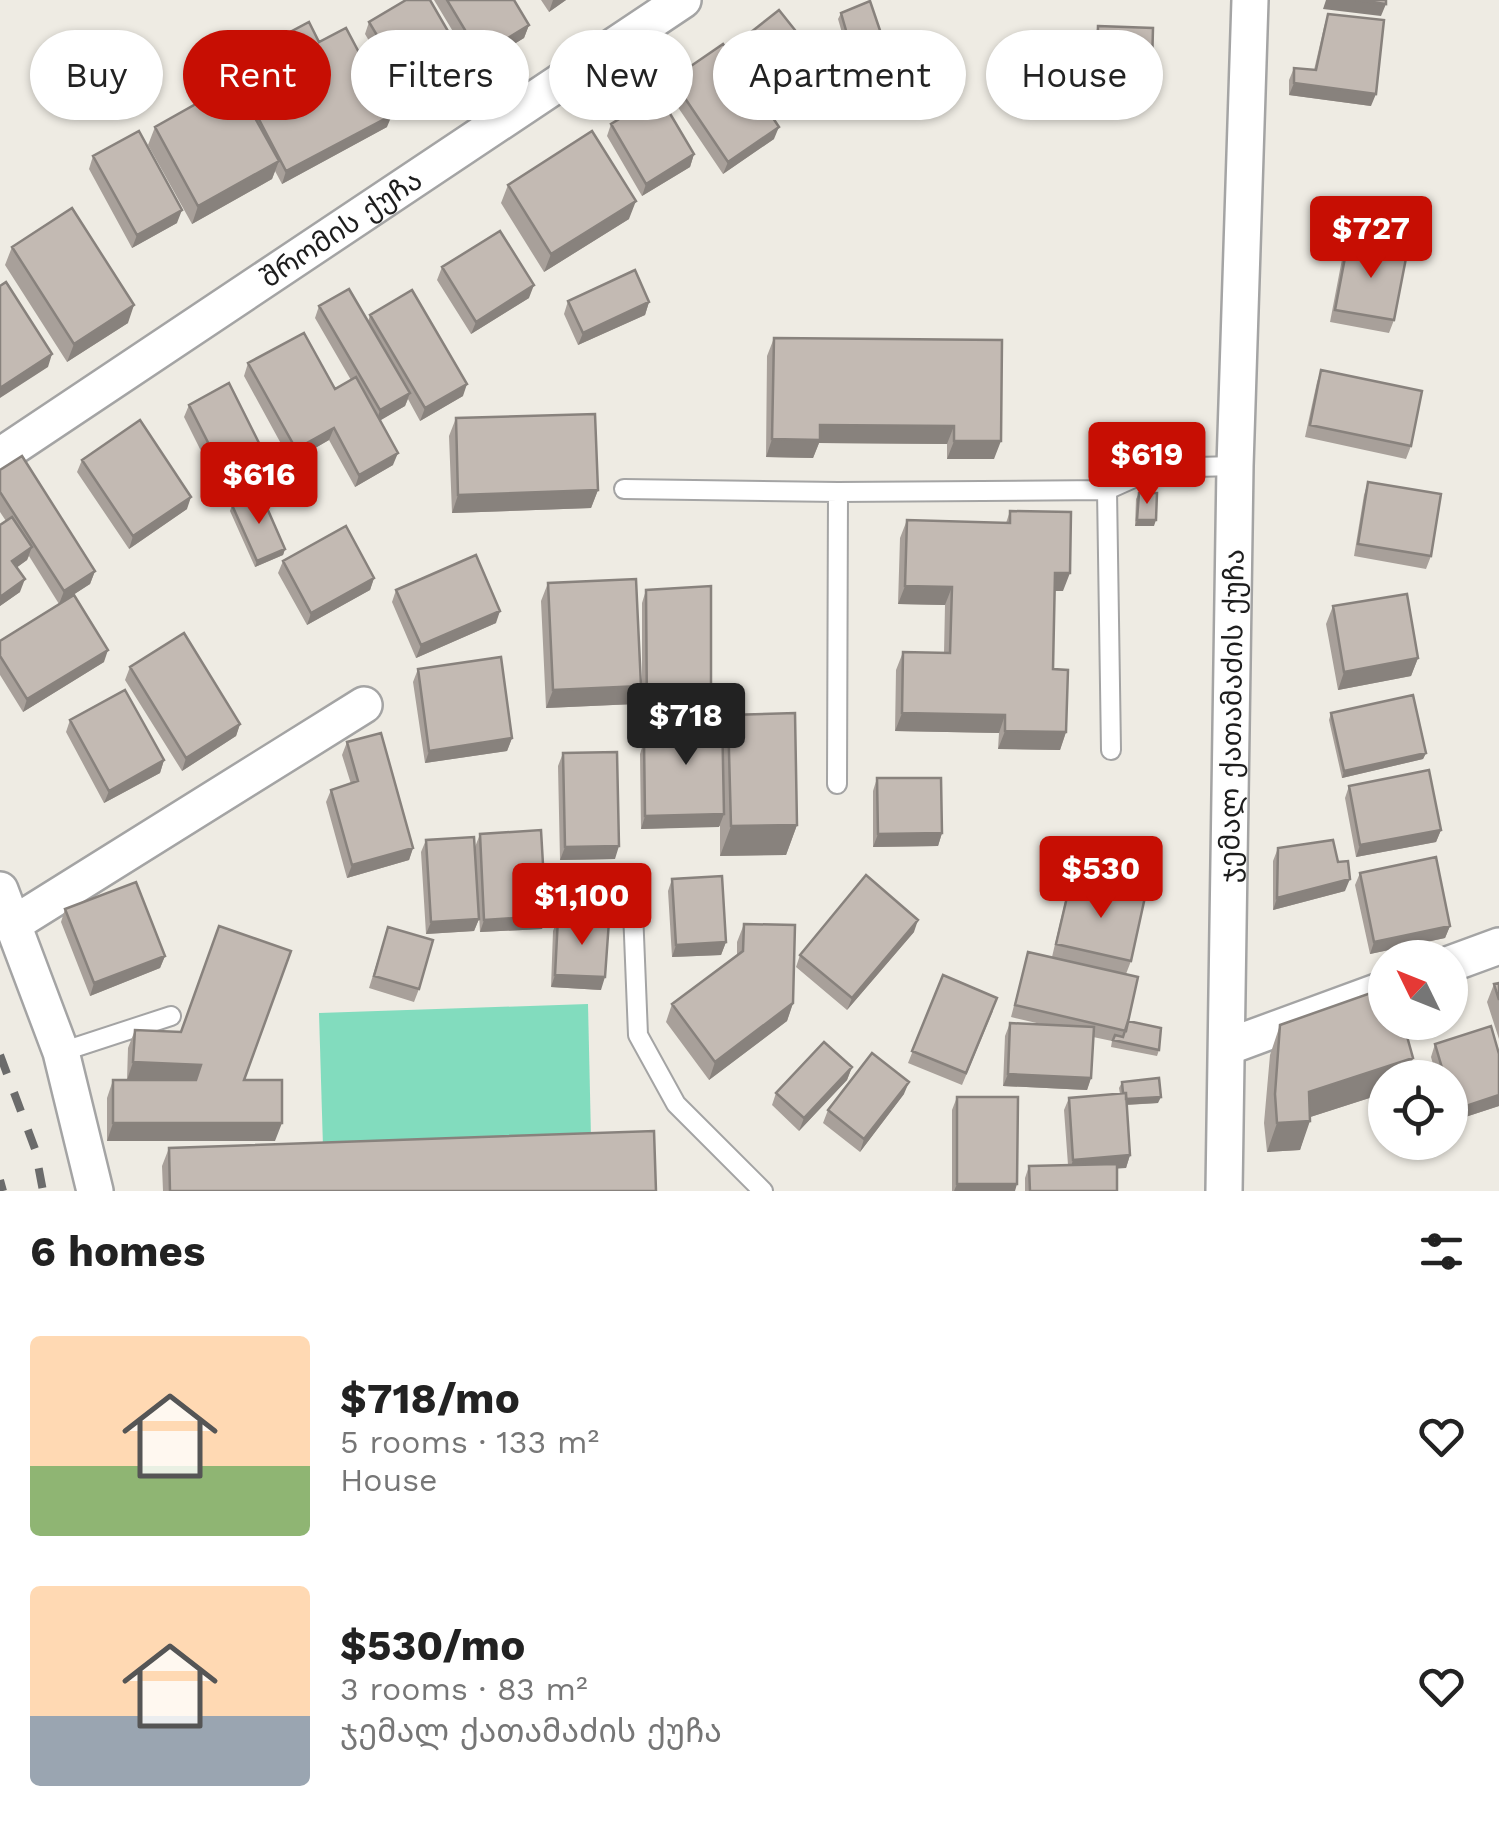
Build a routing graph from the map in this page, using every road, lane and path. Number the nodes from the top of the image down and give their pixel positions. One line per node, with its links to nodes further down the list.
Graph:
1 (684, 0): 3 (street, შრომის ქუჩა)
2 (1250, 0): 4 (street, ჯემალ ქათამაძის ქუჩა)
3 (0, 456)
4 (1235, 466): 6 (lane); 18 (street, ჯემალ ქათამაძის ქუჩა)
5 (624, 488): 7 (lane)
6 (1107, 490): 7 (lane); 9 (lane)
7 (838, 492): 10 (lane)
8 (364, 704): 13 (street)
9 (1112, 750)
10 (836, 784)
11 (632, 886): 21 (lane)
12 (0, 890): 13 (street)
13 (15, 923): 19 (street)
14 (1499, 946): 15 (street)
15 (1468, 957)
16 (1368, 994): 18 (street)
17 (171, 1016): 19 (lane)
18 (1226, 1047): 22 (street, ჯემალ ქათამაძის ქუჩა)
19 (62, 1052): 20 (street)
20 (95, 1191)
21 (763, 1191)
22 (1224, 1191)

